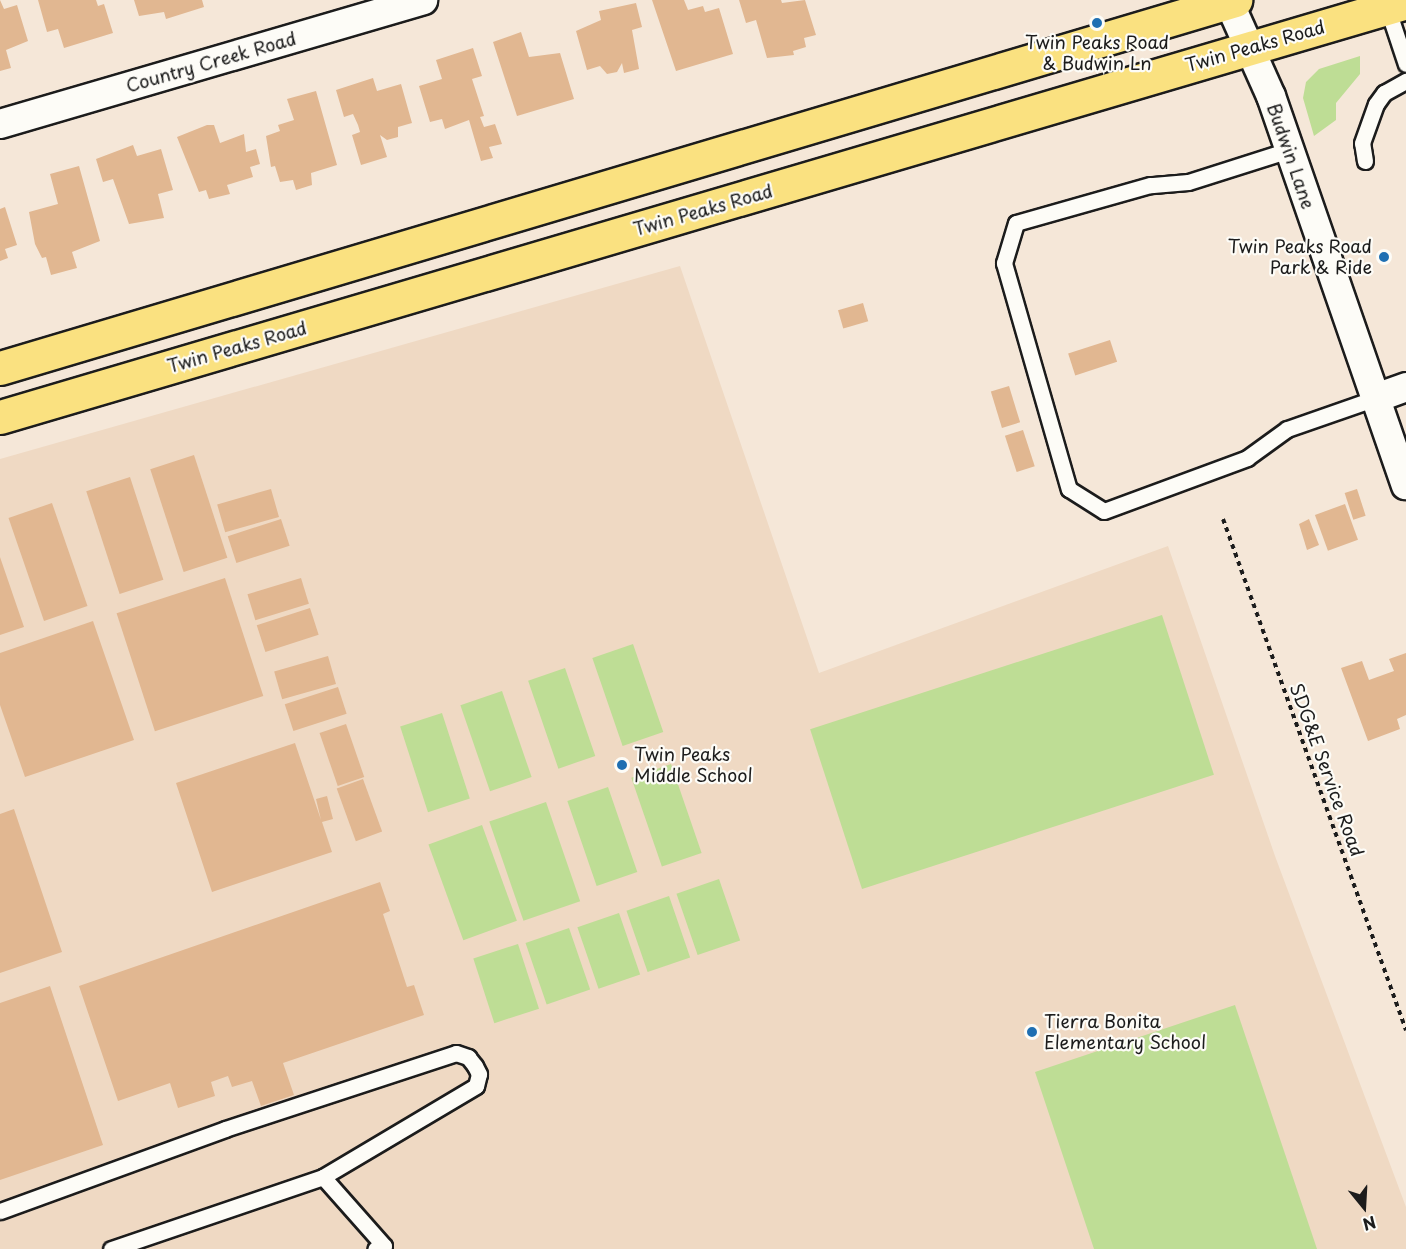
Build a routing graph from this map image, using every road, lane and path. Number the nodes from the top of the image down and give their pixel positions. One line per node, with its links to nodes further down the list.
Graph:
1 (423, 0): 4 (street, Country Creek Road)
2 (1230, 1): 5 (street, Budwin Lane); 11 (main road)
3 (1397, 4): 5 (main road, Twin Peaks Road); 6 (lane)
4 (355, 10): 8 (street, Country Creek Road)
5 (1250, 48): 9 (street, Budwin Lane); 14 (main road, Twin Peaks Road)
6 (1406, 64)
7 (1406, 81): 10 (lane)
8 (0, 124)
9 (1289, 150): 13 (street, Budwin Lane); 13 (lane)
10 (1365, 161)
11 (0, 368)
12 (1406, 387): 13 (street)
13 (1376, 398): 15 (street, Budwin Lane)
14 (0, 417)
15 (1406, 485)
16 (1224, 519): 17 (path, SDG&E Service Road)
17 (1406, 1030)
18 (323, 1177): 19 (lane); 20 (lane); 21 (lane)
19 (0, 1211)
20 (111, 1249)
21 (375, 1249)

